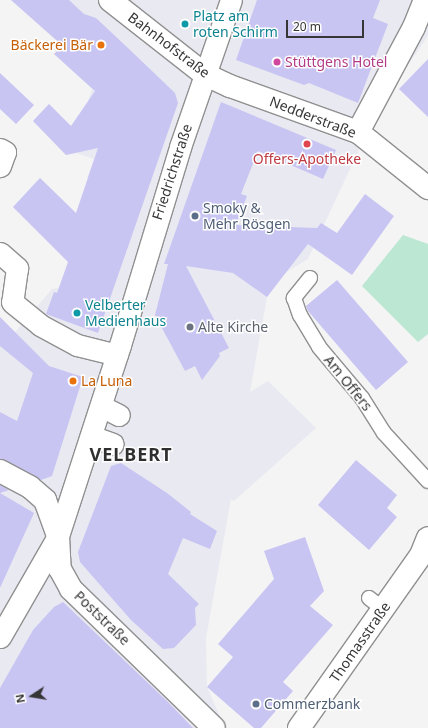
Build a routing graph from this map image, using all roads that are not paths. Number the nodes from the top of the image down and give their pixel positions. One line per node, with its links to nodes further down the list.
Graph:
1 (110, 0): 4 (street, Bahnhofstraße)
2 (231, 0): 4 (street, Friedrichstraße)
3 (425, 0): 6 (street)
4 (204, 74): 5 (street, Bahnhofstraße); 12 (street, Friedrichstraße)
5 (230, 86): 6 (street, Nedderstraße)
6 (358, 132): 9 (street, Nedderstraße)
7 (0, 149): 8 (street)
8 (0, 166)
9 (428, 188)
10 (0, 252): 12 (street)
11 (310, 278): 18 (lane, Am Offers)
12 (124, 350): 13 (street, Friedrichstraße)
13 (101, 406): 14 (street); 15 (street, Friedrichstraße)
14 (119, 415)
15 (92, 436): 16 (street); 19 (street, Friedrichstraße)
16 (113, 444)
17 (0, 471): 19 (street, Poststraße)
18 (428, 481)
19 (58, 536): 21 (street, Friedrichstraße); 22 (street, Poststraße)
20 (426, 553): 23 (street, Thomasstraße)
21 (0, 637)
22 (214, 728)
23 (299, 728)

